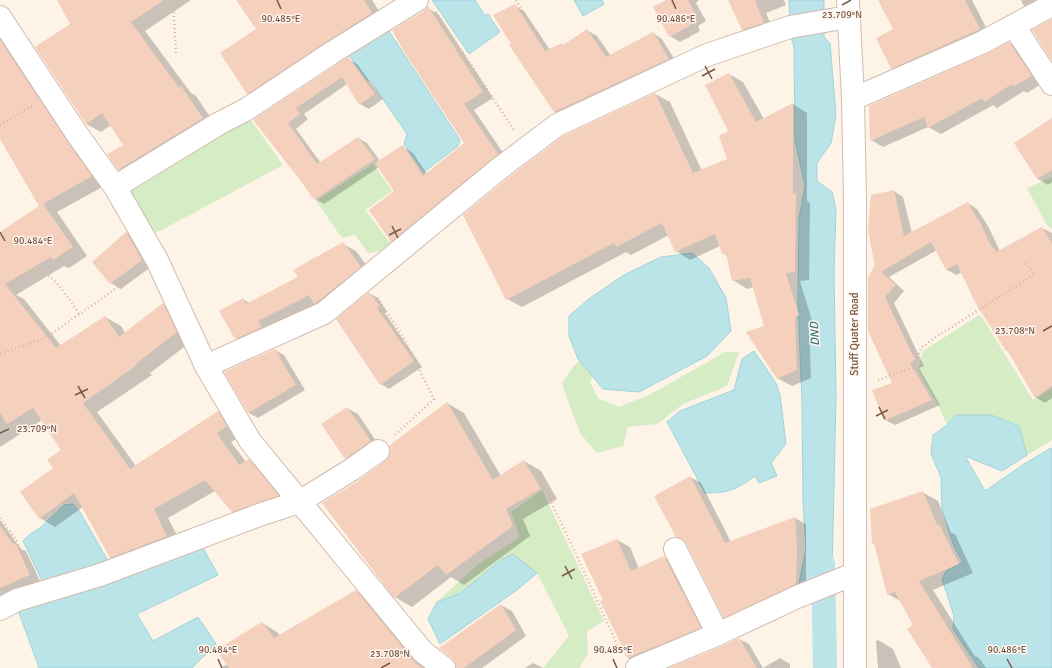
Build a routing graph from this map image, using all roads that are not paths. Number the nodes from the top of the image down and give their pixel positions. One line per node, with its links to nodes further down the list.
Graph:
1 (425, 3): 8 (street)
2 (1052, 5): 5 (street)
3 (848, 8): 7 (street, Stuff Quater Road); 9 (street)
4 (0, 17): 8 (street)
5 (1014, 26): 6 (street); 7 (street)
6 (1052, 84)
7 (853, 98): 13 (street, Stuff Quater Road)
8 (115, 187): 9 (street)
9 (206, 366): 11 (street)
10 (378, 451): 11 (street)
11 (299, 502): 14 (street); 17 (street)
12 (675, 549): 15 (street)
13 (854, 574): 15 (street); 18 (street, Stuff Quater Road)
14 (0, 609)
15 (718, 634): 16 (street)
16 (629, 661)
17 (444, 668)
18 (855, 668)

